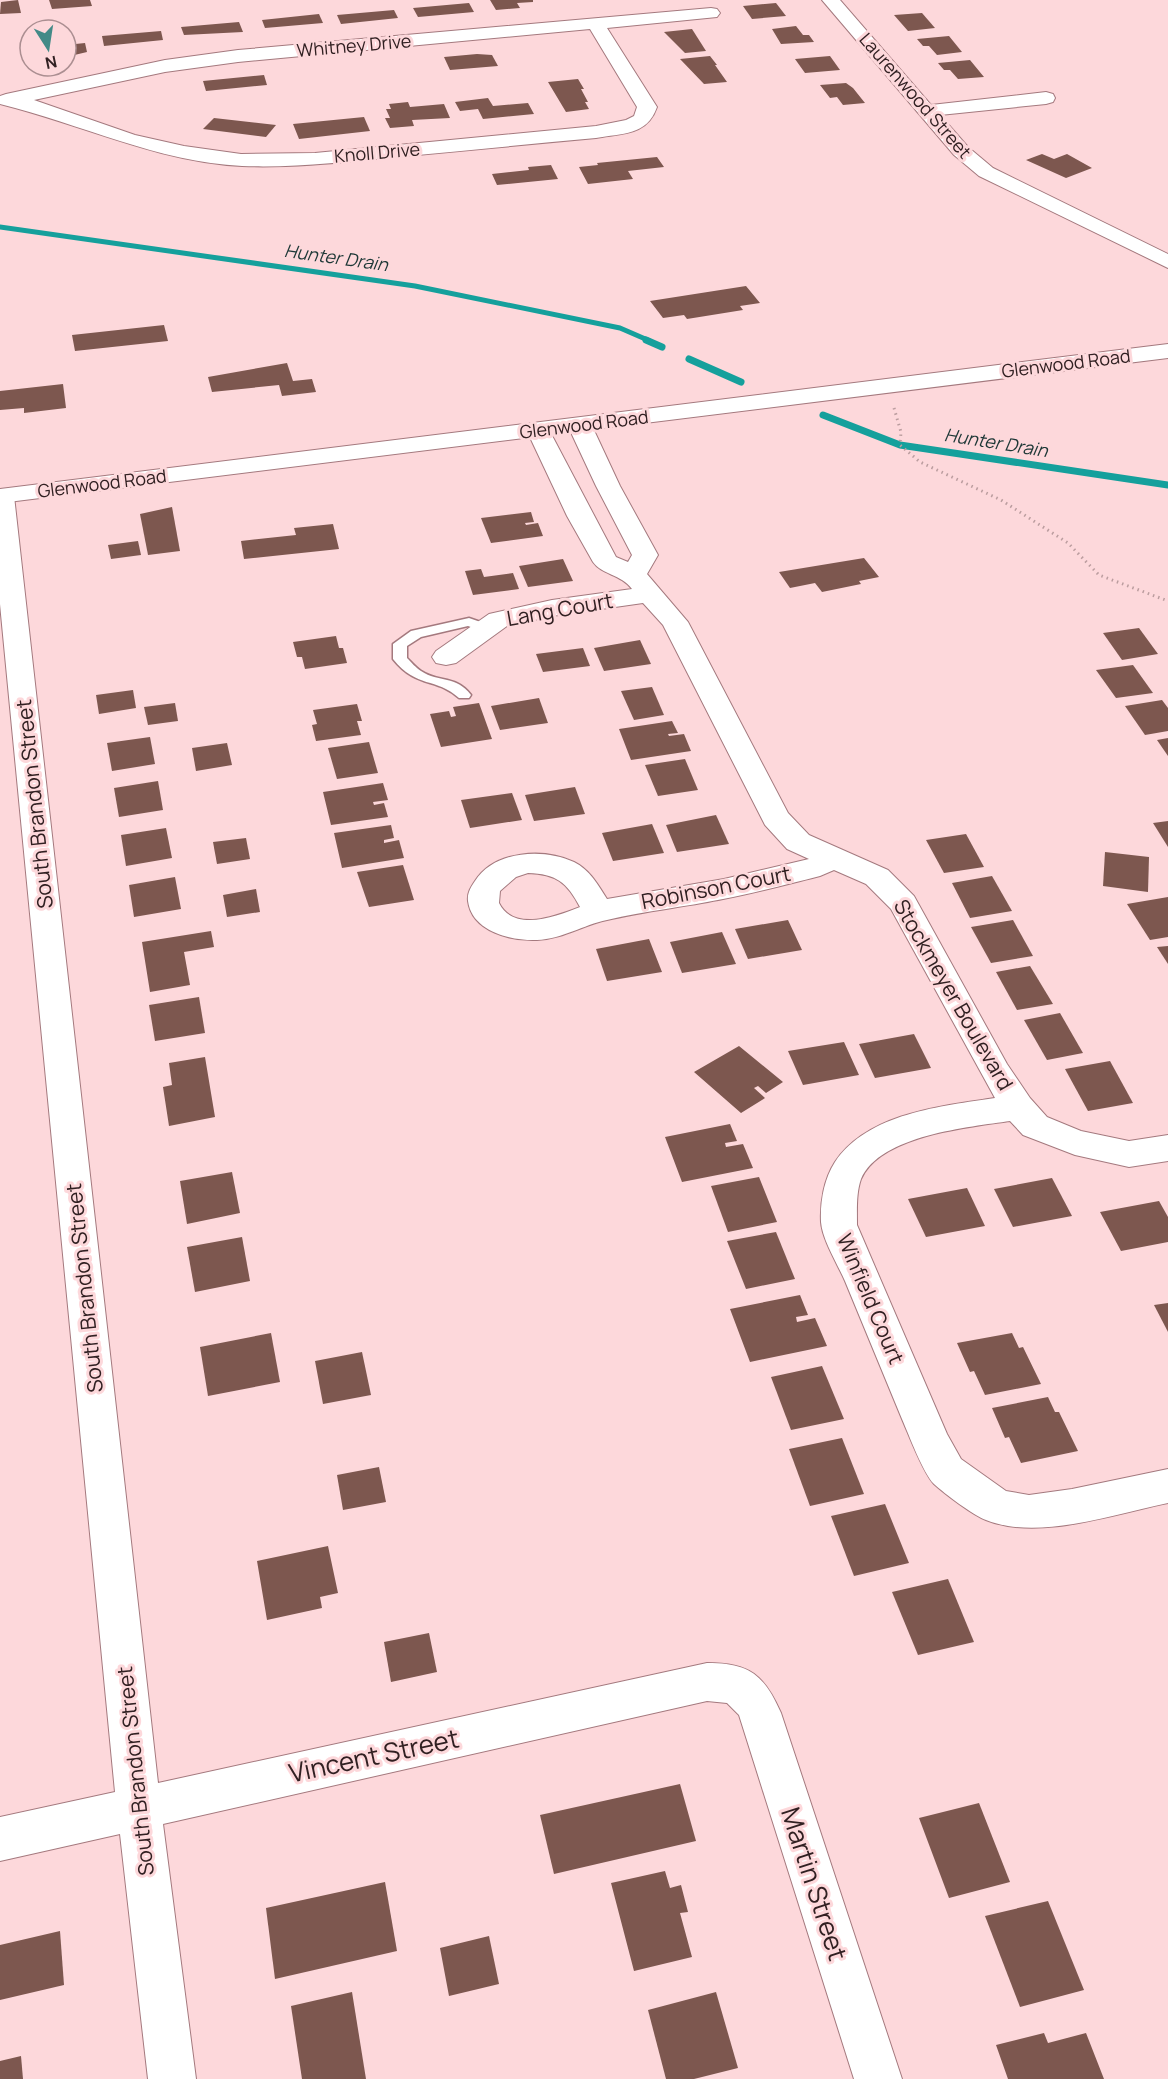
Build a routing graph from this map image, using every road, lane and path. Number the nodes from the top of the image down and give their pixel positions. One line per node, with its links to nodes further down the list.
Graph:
1 (831, 0): 6 (street, Laurenwood Street)
2 (711, 12): 3 (street, Whitney Drive)
3 (596, 24): 5 (street, Whitney Drive); 5 (street, Knoll Drive)
4 (1046, 98): 6 (street)
5 (3, 100)
6 (926, 111): 7 (street, Laurenwood Street)
7 (1168, 262)
8 (1168, 351): 9 (street, Glenwood Road)
9 (884, 386): 10 (street, Glenwood Road); 16 (path)
10 (580, 426): 11 (street, Glenwood Road); 13 (street)
11 (539, 431): 12 (street, Glenwood Road); 14 (street, Stockmeyer Boulevard)
12 (1, 496): 26 (street, South Brandon Street)
13 (616, 502): 14 (street); 15 (street)
14 (576, 508): 15 (street, Stockmeyer Boulevard)
15 (641, 584): 17 (street, Lang Court); 20 (street, Stockmeyer Boulevard)
16 (1168, 601)
17 (487, 629): 18 (street, Lang Court); 19 (lane)
18 (446, 657)
19 (464, 695)
20 (831, 857): 21 (street, Robinson Court); 22 (street, Stockmeyer Boulevard)
21 (598, 911)
22 (1018, 1107): 23 (street, Stockmeyer Boulevard); 24 (street, Winfield Court)
23 (1168, 1148)
24 (1168, 1486)
25 (747, 1691): 26 (street, Vincent Street); 29 (street, Martin Street)
26 (140, 1808): 27 (street, Vincent Street); 28 (street, South Brandon Street)
27 (0, 1839)
28 (172, 2079)
29 (878, 2079)

